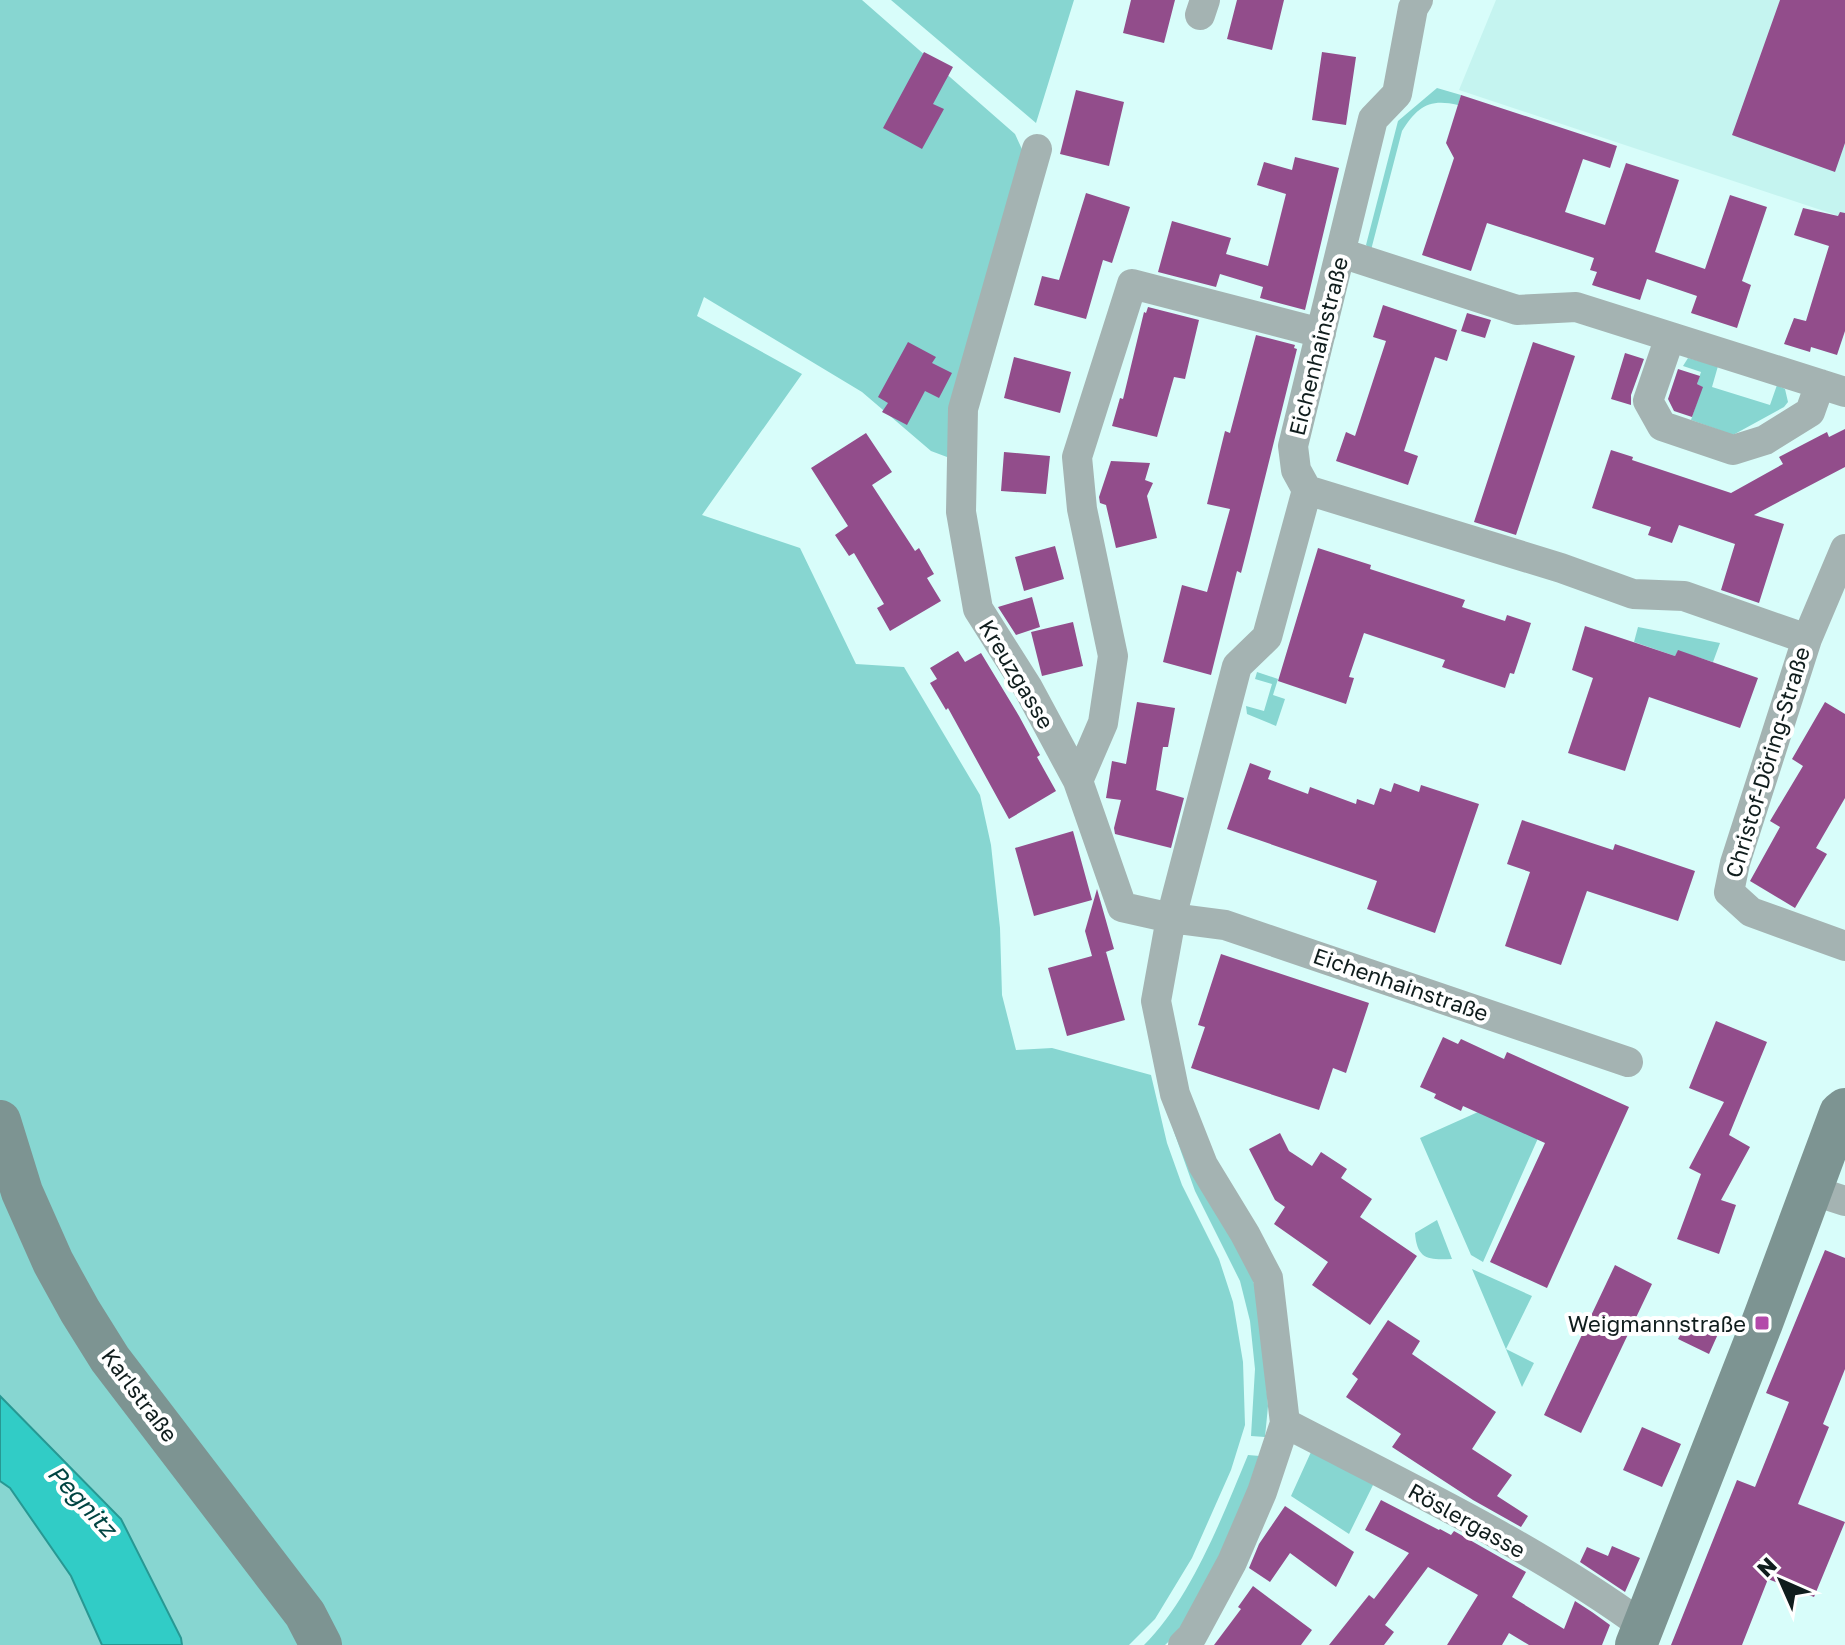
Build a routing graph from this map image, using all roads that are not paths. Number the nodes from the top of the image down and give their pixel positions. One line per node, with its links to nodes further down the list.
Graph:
1 (1418, 0): 3 (street, Eichenhainstraße)
2 (1037, 149): 10 (street, Kreuzgasse)
3 (1341, 253): 4 (street, Eichenhainstraße); 5 (street)
4 (1321, 333): 7 (street, Eichenhainstraße); 10 (street)
5 (1670, 337): 6 (street); 6 (street)
6 (1833, 388)
7 (1307, 490): 9 (street, Christof-Döring-Straße); 11 (street)
8 (1845, 549): 9 (street)
9 (1807, 639): 12 (street, Christof-Döring-Straße)
10 (1078, 781): 11 (street, Kreuzgasse)
11 (1171, 918): 13 (street, Eichenhainstraße); 17 (street)
12 (1845, 946)
13 (1628, 1062)
14 (1845, 1109): 16 (main road)
15 (0, 1121): 19 (main road, Karlstraße)
16 (1828, 1196): 18 (main road)
17 (1285, 1423): 18 (street, Röslergasse); 20 (street)
18 (1639, 1636)
19 (321, 1645)
20 (1183, 1645)

